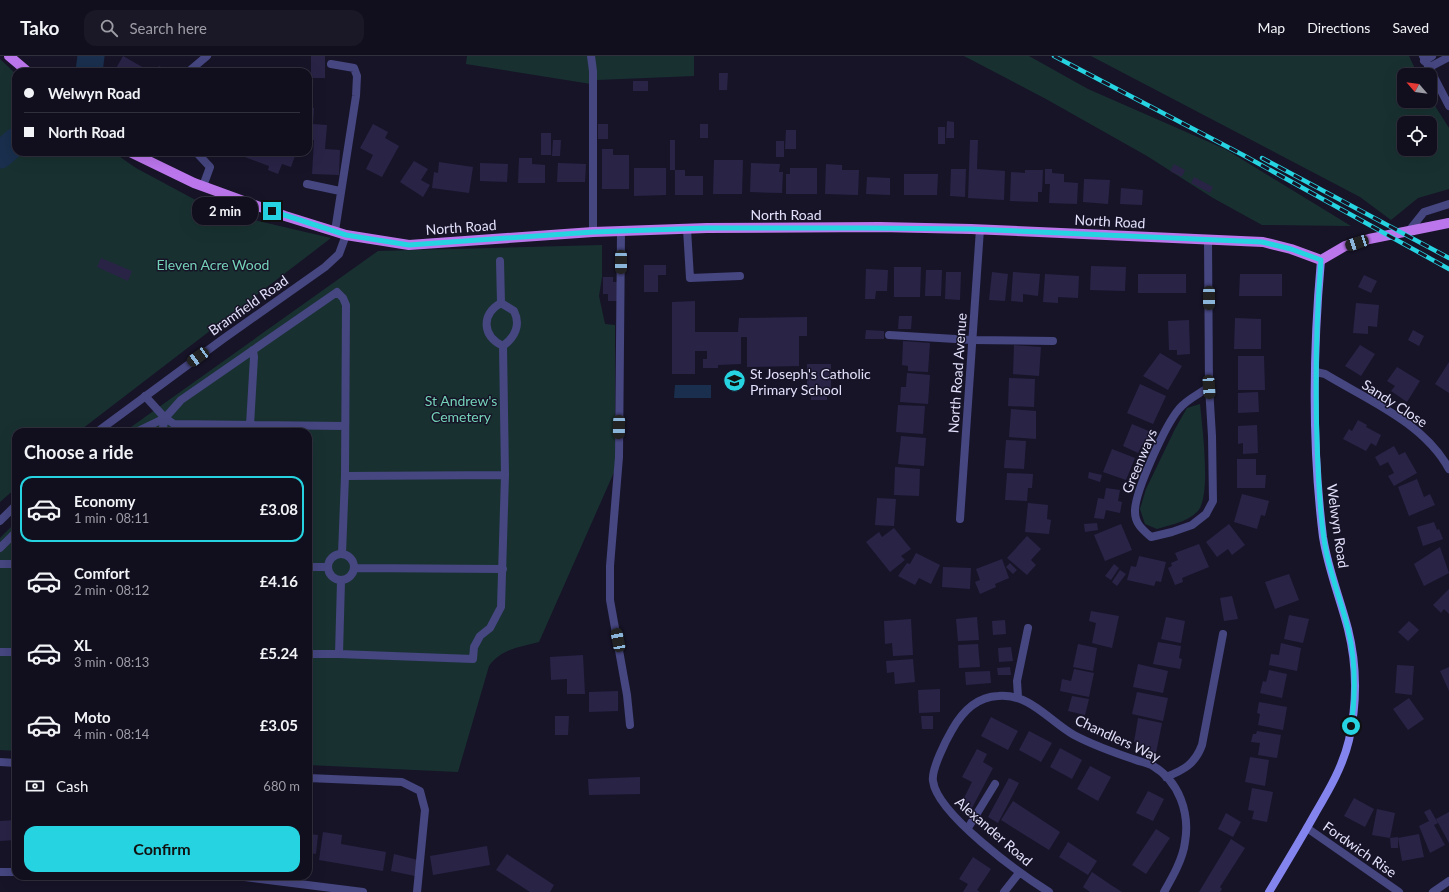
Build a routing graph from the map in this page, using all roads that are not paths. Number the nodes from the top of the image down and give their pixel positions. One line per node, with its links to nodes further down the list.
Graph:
1 (9, 56): 8 (main road)
2 (207, 56): 9 (street)
3 (591, 56): 21 (street)
4 (1432, 56): 6 (street)
5 (1449, 57): 6 (street)
6 (1425, 61): 10 (street)
7 (331, 64): 15 (street)
8 (23, 68)
9 (193, 68)
10 (1449, 106)
11 (139, 156): 14 (main road, North Road)
12 (200, 156): 14 (street)
13 (307, 184): 15 (street)
14 (203, 186): 20 (main road, North Road)
15 (340, 191): 20 (street)
16 (1449, 204): 23 (street)
17 (1449, 224): 23 (main road)
18 (687, 229): 19 (main road, North Road); 22 (main road, North Road); 28 (street)
19 (980, 229): 25 (main road, North Road); 31 (street, North Road Avenue)
20 (335, 231): 24 (main road, North Road)
21 (593, 232): 22 (main road, North Road); 24 (main road, North Road)
22 (621, 232): 67 (street)
23 (1408, 232): 26 (main road)
24 (346, 235): 37 (street, Bramfield Road)
25 (1208, 239): 26 (main road, North Road); 36 (street, Greenways)
26 (1321, 260): 35 (main road, Welwyn Road)
27 (500, 261): 29 (street)
28 (740, 276)
29 (501, 303): 33 (street); 33 (street)
30 (889, 335): 31 (street)
31 (972, 340): 32 (street); 48 (street, North Road Avenue)
32 (1053, 341)
33 (503, 346): 45 (street)
34 (253, 350): 38 (street); 39 (street); 40 (street)
35 (1316, 372): 44 (street, Sandy Close); 75 (main road, Welwyn Road)
36 (1209, 387): 36 (street, Greenways)
37 (145, 396): 38 (street); 41 (street, Bramfield Road)
38 (165, 418): 39 (street); 42 (street); 43 (street)
39 (250, 425): 40 (street)
40 (345, 426): 46 (street)
41 (102, 428)
42 (144, 428)
43 (163, 428)
44 (1449, 468)
45 (505, 475): 46 (street); 58 (street)
46 (345, 476): 52 (street)
47 (12, 509): 49 (street)
48 (960, 519)
49 (0, 521)
50 (12, 536): 51 (street)
51 (0, 548)
52 (342, 554): 56 (street); 57 (street)
53 (0, 564): 54 (street)
54 (12, 564)
55 (312, 567): 56 (street)
56 (328, 567): 59 (street)
57 (355, 568): 58 (street); 59 (street)
58 (503, 569): 65 (street)
59 (341, 581): 65 (street)
60 (1028, 628): 66 (street)
61 (1223, 634): 71 (street, Chandlers Way)
62 (0, 652): 63 (street)
63 (12, 652)
64 (312, 654): 65 (street)
65 (339, 654)
66 (1018, 697): 68 (street, Chandlers Way); 71 (street, Chandlers Way)
67 (630, 725)
68 (948, 736): 74 (street, Alexander Road)
69 (0, 762): 70 (street)
70 (12, 763)
71 (1166, 777): 86 (street, Chandlers Way)
72 (312, 778): 83 (street)
73 (995, 784): 74 (street)
74 (968, 828): 78 (street, Alexander Road)
75 (1307, 828): 87 (main road, Welwyn Road); 88 (street, Fordwich Rise)
76 (0, 872): 77 (street)
77 (12, 872)
78 (1019, 873): 84 (street); 85 (street, Alexander Road)
79 (258, 880): 81 (street)
80 (1449, 881): 89 (street)
81 (305, 889): 82 (street)
82 (363, 892)
83 (417, 892)
84 (1004, 892)
85 (1049, 892)
86 (1164, 892)
87 (1269, 892)
88 (1399, 892)
89 (1433, 892)

